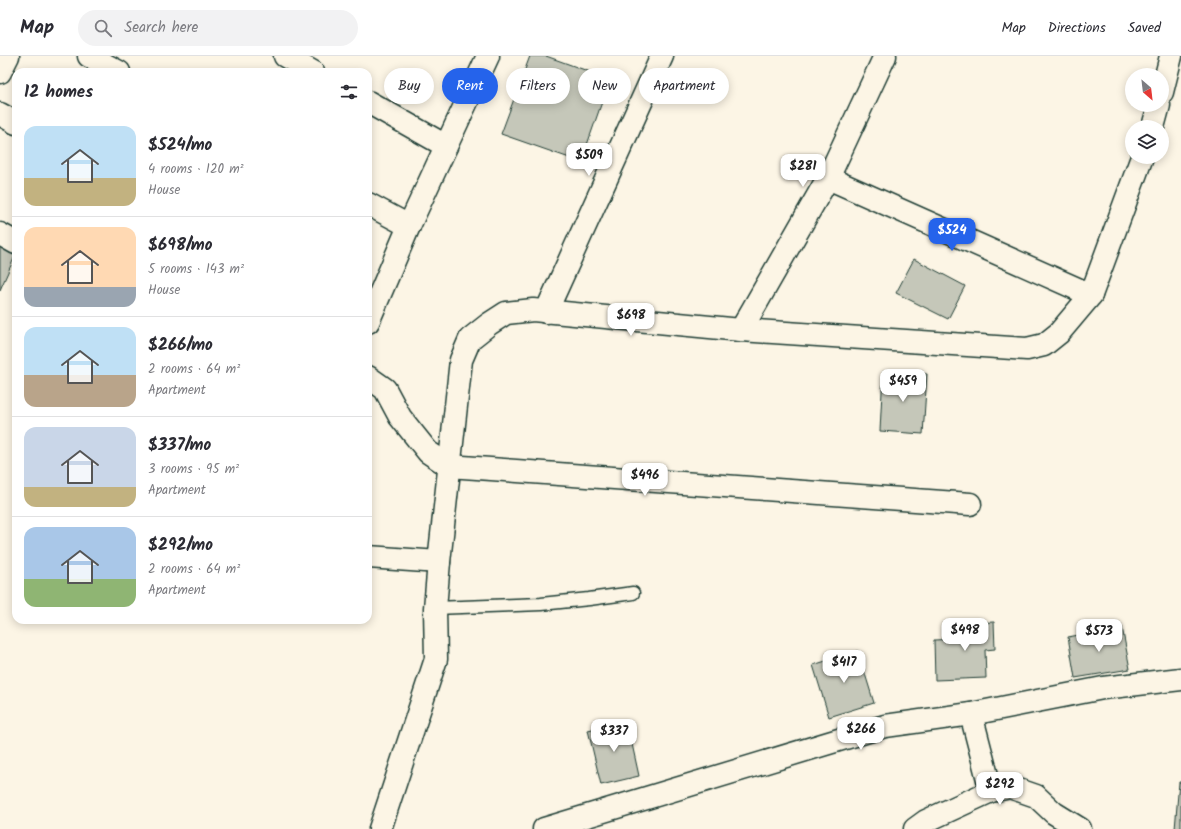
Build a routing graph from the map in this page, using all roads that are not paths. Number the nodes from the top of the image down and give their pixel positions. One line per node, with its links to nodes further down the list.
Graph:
1 (8, 56): 11 (street)
2 (89, 56): 8 (street)
3 (285, 56): 9 (street)
4 (488, 56): 15 (street)
5 (662, 56): 24 (street)
6 (885, 56): 17 (street)
7 (1171, 56): 10 (street)
8 (112, 68)
9 (306, 68)
10 (1168, 68)
11 (0, 72)
12 (372, 104): 15 (street)
13 (0, 114): 14 (street)
14 (12, 121)
15 (446, 146): 19 (street)
16 (1139, 164): 22 (street)
17 (828, 178): 22 (street); 25 (street)
18 (372, 206): 19 (street)
19 (409, 226): 23 (street)
20 (0, 234): 21 (street)
21 (12, 241)
22 (1091, 295): 25 (street)
23 (372, 307)
24 (546, 312): 25 (street); 27 (street)
25 (741, 330)
26 (372, 380): 27 (street)
27 (449, 466): 28 (street); 30 (street)
28 (970, 504)
29 (372, 557): 30 (street)
30 (439, 562): 32 (street)
31 (633, 593): 32 (lane)
32 (435, 608): 36 (street)
33 (1181, 679): 34 (street)
34 (971, 714): 35 (street); 37 (street)
35 (991, 791): 38 (street); 39 (street)
36 (380, 829)
37 (546, 829)
38 (915, 829)
39 (1080, 829)

